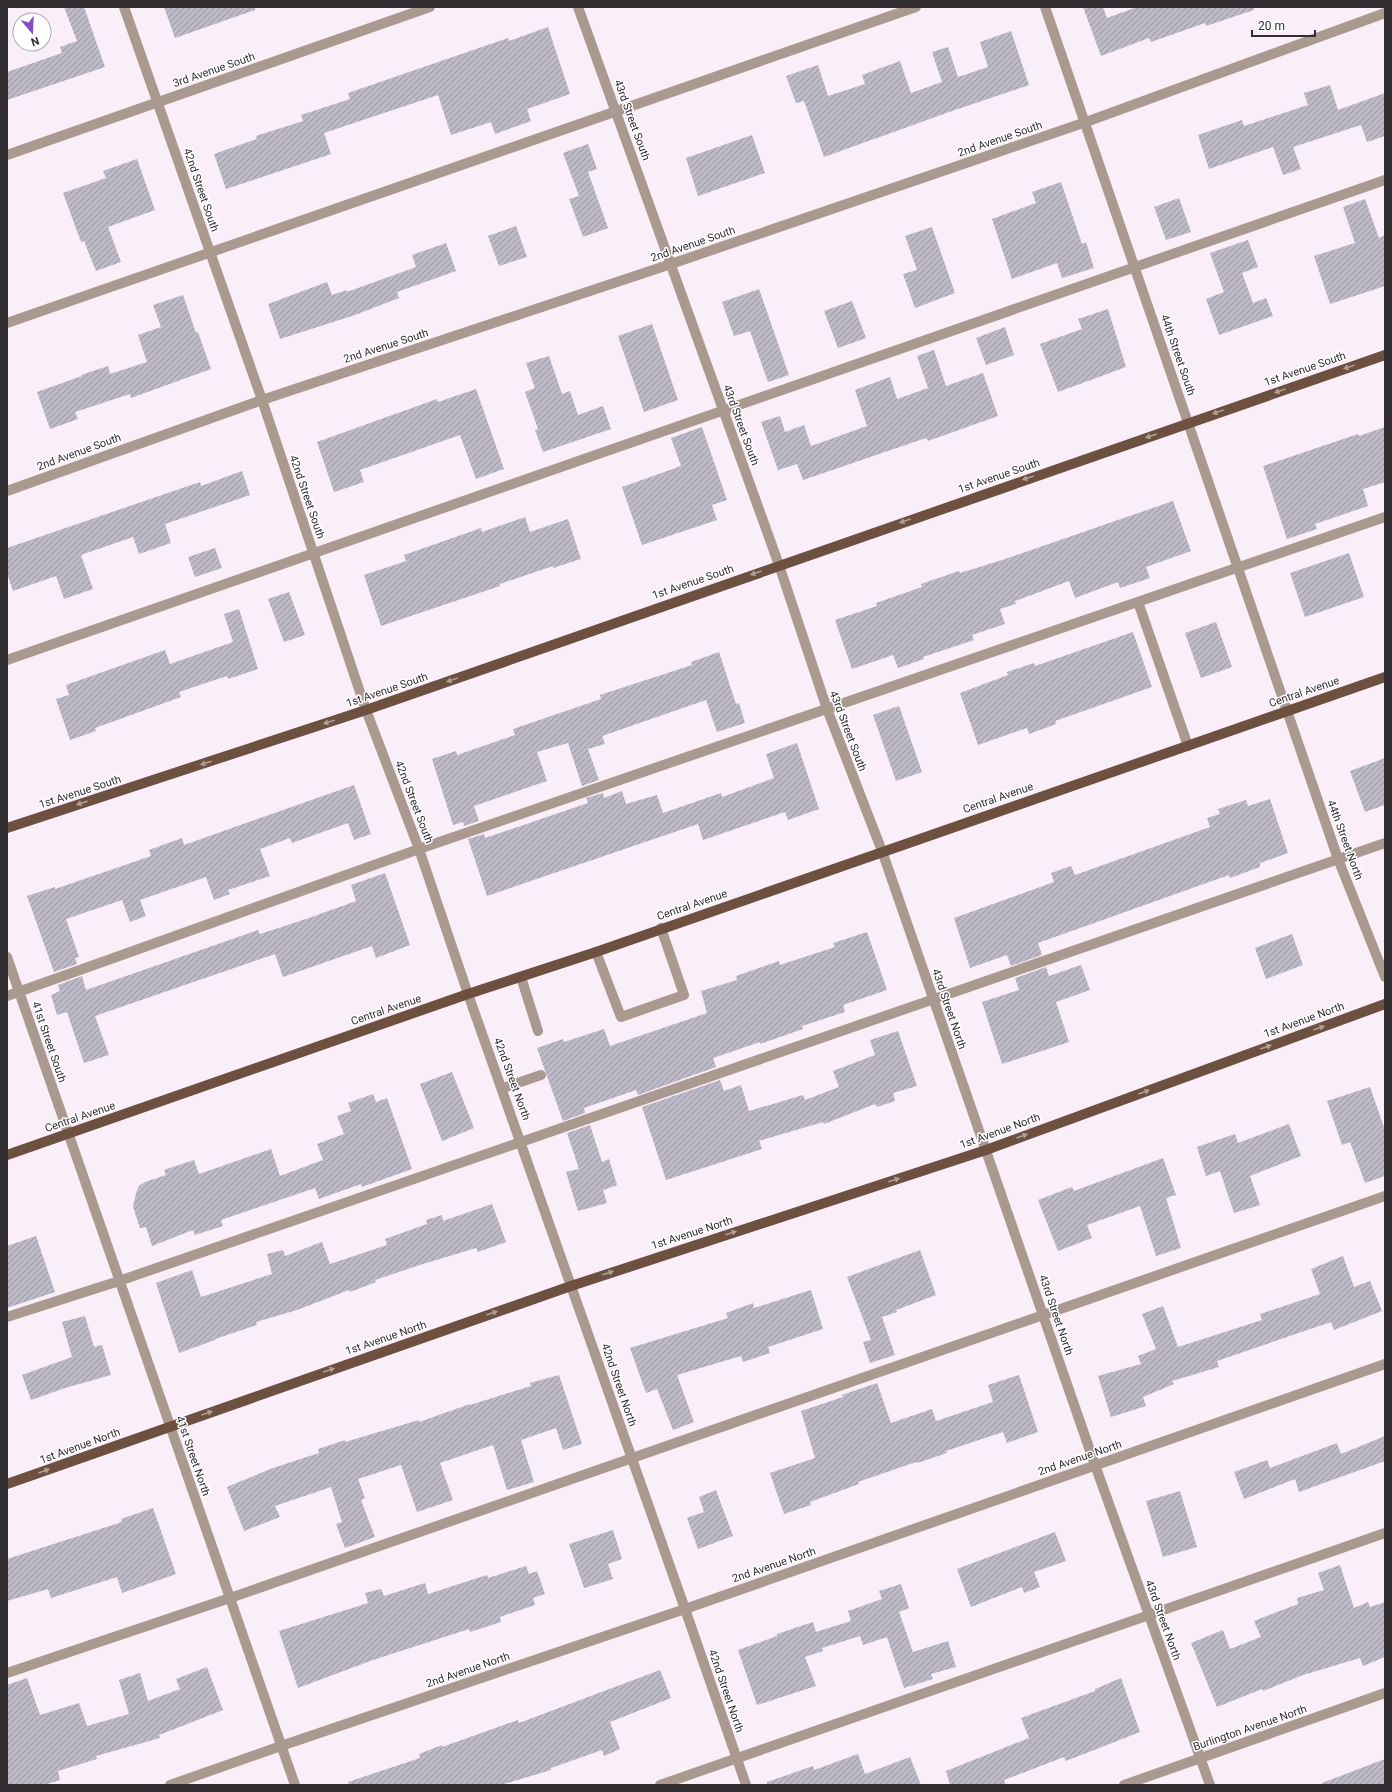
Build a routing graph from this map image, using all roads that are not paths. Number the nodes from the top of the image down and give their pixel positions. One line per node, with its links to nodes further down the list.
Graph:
1 (124, 7): 7 (street, 42nd Street South)
2 (430, 7): 7 (street, 3rd Avenue South)
3 (578, 7): 8 (street, 43rd Street South)
4 (916, 7): 8 (street)
5 (1045, 7): 9 (street, 44th Street South)
6 (1385, 14): 9 (street, 2nd Avenue South)
7 (157, 103): 10 (street, 3rd Avenue South); 12 (street, 42nd Street South)
8 (616, 112): 12 (street); 13 (street, 43rd Street South)
9 (1086, 122): 13 (street, 2nd Avenue South); 14 (street, 44th Street South)
10 (7, 155)
11 (1385, 180): 14 (street)
12 (210, 253): 15 (street); 17 (street, 42nd Street South)
13 (671, 264): 17 (street, 2nd Avenue South); 18 (street, 43rd Street South)
14 (1135, 267): 18 (street); 19 (street, 44th Street South)
15 (7, 323)
16 (1385, 354): 19 (main road, 1st Avenue South, one-way to 19)
17 (262, 400): 20 (street, 2nd Avenue South); 22 (street, 42nd Street South)
18 (724, 410): 22 (street); 23 (street, 43rd Street South)
19 (1188, 423): 23 (main road, 1st Avenue South, one-way to 23); 24 (street, 44th Street South)
20 (7, 491)
21 (1385, 516): 24 (street)
22 (314, 553): 26 (street); 29 (street, 42nd Street South)
23 (779, 565): 28 (street, 43rd Street South); 29 (main road, 1st Avenue South, one-way to 29)
24 (1237, 568): 25 (street); 30 (street, 44th Street South)
25 (1138, 602): 28 (street); 31 (street)
26 (7, 660)
27 (1385, 677): 30 (main road, Central Avenue)
28 (827, 709): 34 (street); 35 (street, 43rd Street South)
29 (366, 710): 32 (main road, 1st Avenue South, one-way to 32); 34 (street, 42nd Street South)
30 (1288, 710): 31 (main road, Central Avenue); 36 (street, 44th Street North)
31 (1188, 746): 35 (main road, Central Avenue)
32 (7, 828)
33 (1385, 843): 36 (street)
34 (419, 849): 42 (street); 43 (street, 42nd Street South)
35 (882, 851): 37 (main road, Central Avenue); 45 (street, 43rd Street North)
36 (1338, 859): 41 (street, 44th Street North); 45 (street)
37 (661, 928): 38 (main road, Central Avenue); 38 (street)
38 (596, 952): 40 (main road, Central Avenue)
39 (7, 957): 42 (street, 41st Street South)
40 (521, 977): 43 (main road, Central Avenue); 47 (street)
41 (1385, 977)
42 (19, 992): 44 (street); 50 (street, 41st Street South)
43 (468, 994): 49 (street, 42nd Street North); 50 (main road, Central Avenue)
44 (7, 996)
45 (933, 999): 51 (street); 52 (street, 43rd Street North)
46 (1385, 1004): 52 (main road, 1st Avenue North, one-way to 46)
47 (538, 1031)
48 (541, 1074): 49 (street)
49 (503, 1088): 51 (street, 42nd Street North)
50 (68, 1134): 53 (main road, Central Avenue); 55 (street, 41st Street North)
51 (521, 1142): 55 (street); 56 (street, 42nd Street North)
52 (986, 1150): 56 (main road, 1st Avenue North, one-way to 52); 57 (street, 43rd Street North)
53 (7, 1155)
54 (1385, 1196): 57 (street)
55 (119, 1281): 58 (street); 60 (street, 41st Street North)
56 (571, 1286): 60 (main road, 1st Avenue North, one-way to 56); 61 (street, 42nd Street North)
57 (1043, 1315): 61 (street); 62 (street, 43rd Street North)
58 (7, 1317)
59 (1385, 1364): 62 (street, 2nd Avenue North)
60 (170, 1426): 63 (main road, 1st Avenue North, one-way to 60); 65 (street, 41st Street North)
61 (632, 1458): 65 (street); 66 (street, 42nd Street North)
62 (1095, 1465): 66 (street, 2nd Avenue North); 67 (street, 43rd Street North)
63 (7, 1484)
64 (1385, 1533): 67 (street)
65 (230, 1598): 68 (street); 70 (street, 41st Street North)
66 (685, 1609): 70 (street, 2nd Avenue North); 71 (street, 42nd Street North)
67 (1148, 1614): 71 (street); 72 (street, 43rd Street North)
68 (7, 1673)
69 (1385, 1694): 72 (street, Burlington Avenue North)
70 (281, 1746): 73 (street, 2nd Avenue North); 74 (street, 41st Street North)
71 (736, 1758): 75 (street); 76 (street, 42nd Street North)
72 (1200, 1758): 77 (street, Burlington Avenue North); 78 (street, 43rd Street North)
73 (170, 1785)
74 (295, 1785)
75 (660, 1785)
76 (746, 1785)
77 (1124, 1785)
78 (1210, 1785)

